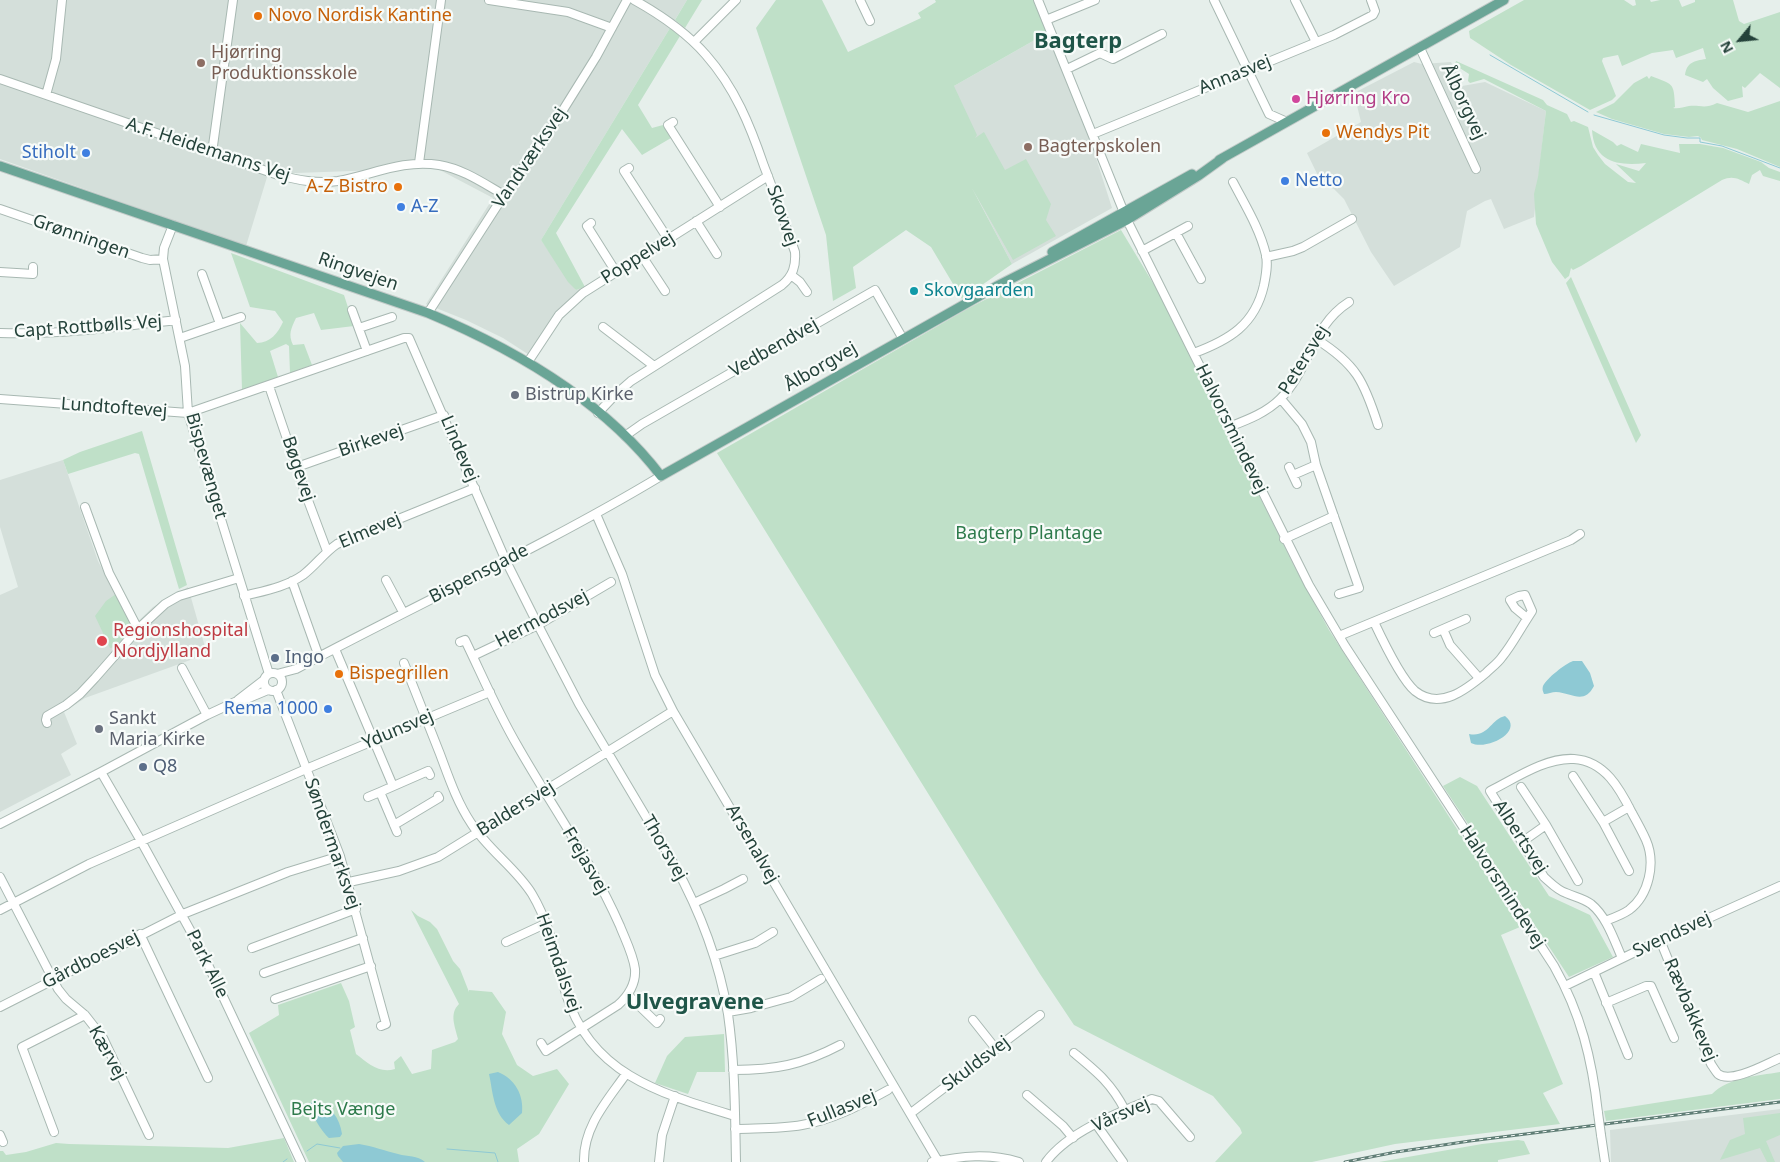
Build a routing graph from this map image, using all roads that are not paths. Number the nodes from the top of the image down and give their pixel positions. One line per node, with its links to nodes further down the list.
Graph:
1 (62, 0): 25 (street)
2 (234, 0): 29 (street)
3 (441, 0): 30 (street)
4 (489, 0): 17 (street)
5 (627, 0): 17 (street, Vandværksvej)
6 (634, 0): 19 (street, Skovvej)
7 (736, 0): 19 (street)
8 (860, 0): 16 (street)
9 (1038, 0): 15 (street, Halvorsmindevej)
10 (1095, 0): 15 (street)
11 (1214, 0): 23 (street)
12 (1296, 0): 20 (street)
13 (1371, 0): 20 (street, Annasvej)
14 (1504, 0): 21 (main road, Ålborgvej)
15 (1046, 20): 22 (street, Halvorsmindevej)
16 (870, 21)
17 (612, 28): 36 (street, Vandværksvej)
18 (1162, 34): 22 (street)
19 (694, 42): 34 (street, Skovvej)
20 (1316, 42): 23 (street, Annasvej)
21 (1420, 48): 27 (main road, Ålborgvej); 33 (street, Ålborgvej)
22 (1066, 69): 28 (street, Halvorsmindevej)
23 (1248, 70): 27 (street); 28 (street, Annasvej)
24 (0, 79): 25 (street, A.F. Heidemanns Vej)
25 (46, 95): 29 (street, A.F. Heidemanns Vej)
26 (673, 122): 37 (street)
27 (1288, 122): 39 (main road, Ålborgvej)
28 (1093, 134): 39 (street, Halvorsmindevej)
29 (212, 153): 30 (street, A.F. Heidemanns Vej)
30 (419, 163): 36 (street, A.F. Heidemanns Vej)
31 (1, 166): 43 (main road, Ringvejen)
32 (629, 168): 46 (street)
33 (1476, 169)
34 (768, 176): 37 (street, Poppelvej); 56 (street, Skovvej)
35 (1233, 182): 50 (street)
36 (504, 195): 62 (street, Vandværksvej)
37 (720, 206): 41 (street, Poppelvej)
38 (0, 209): 51 (street, Grønningen)
39 (1125, 215): 47 (street, Halvorsmindevej); 72 (main road, Ålborgvej)
40 (1352, 219): 50 (street)
41 (696, 221): 46 (street, Poppelvej); 48 (street)
42 (591, 224): 54 (street)
43 (173, 225): 51 (street, Bispevænget); 62 (main road, Ringvejen)
44 (1188, 226): 45 (street)
45 (1176, 233): 47 (street); 57 (street)
46 (668, 240): 49 (street, Poppelvej)
47 (1142, 251): 75 (street, Halvorsmindevej)
48 (717, 254)
49 (642, 256): 54 (street, Poppelvej); 58 (street)
50 (1266, 257): 75 (street)
51 (163, 259): 65 (street, Bispevænget)
52 (33, 267): 53 (street)
53 (0, 272)
54 (616, 272): 76 (street, Poppelvej)
55 (202, 274): 66 (street)
56 (791, 276): 59 (street); 77 (street)
57 (1201, 278)
58 (665, 291)
59 (807, 292)
60 (1349, 302): 73 (street, Petersvej)
61 (352, 310): 68 (street)
62 (428, 313): 76 (main road, Ringvejen)
63 (241, 317): 66 (street)
64 (392, 317): 68 (street)
65 (176, 320): 69 (street, Capt Rottbølls Vej); 70 (street, Bispevænget)
66 (220, 324): 70 (street)
67 (603, 327): 77 (street)
68 (359, 328): 74 (street)
69 (0, 332)
70 (180, 338): 81 (street, Bispevænget)
71 (410, 338): 74 (street, Lundtoftevej); 83 (street, Lindevej)
72 (903, 339): 86 (street, Vedbendvej); 89 (main road, Ålborgvej)
73 (1316, 339): 80 (street, Petersvej); 84 (street)
74 (366, 351): 78 (street, Lundtoftevej)
75 (1194, 353): 85 (street, Halvorsmindevej)
76 (528, 362): 82 (main road, Ringvejen)
77 (654, 366): 82 (street)
78 (269, 386): 81 (street, Lundtoftevej); 88 (street, Bøgevej)
79 (0, 399): 81 (street, Lundtoftevej)
80 (1281, 399): 85 (street, Petersvej); 87 (street)
81 (188, 413): 99 (street, Bispevænget)
82 (598, 413): 86 (main road, Ringvejen)
83 (444, 415): 88 (street, Birkevej); 91 (street, Lindevej)
84 (1378, 424)
85 (1229, 427): 96 (street, Halvorsmindevej)
86 (625, 436): 89 (main road, Ringvejen)
87 (1316, 465): 90 (street); 94 (street)
88 (297, 467): 97 (street, Bøgevej)
89 (661, 476): 93 (street, Bispensgade)
90 (1297, 484)
91 (475, 488): 97 (street, Elmevej); 98 (street, Lindevej)
92 (84, 507): 110 (street)
93 (596, 514): 98 (street, Bispensgade); 125 (street, Arsenalvej)
94 (1334, 516): 96 (street); 103 (street)
95 (1580, 534): 108 (street)
96 (1284, 539): 113 (street, Halvorsmindevej)
97 (328, 550): 101 (street, Elmevej)
98 (506, 561): 105 (street, Bispensgade); 109 (street, Thorsvej)
99 (239, 578): 104 (street, Bispevænget); 110 (street)
100 (386, 580): 105 (street)
101 (292, 581): 104 (street, Elmevej); 117 (street)
102 (611, 582): 109 (street, Hermodsvej)
103 (1339, 594)
104 (244, 596): 120 (street, Bispevænget)
105 (403, 612): 115 (street, Bispensgade)
106 (1527, 618): 121 (street)
107 (1466, 619): 111 (street)
108 (1374, 622): 113 (street); 121 (street)
109 (538, 625): 116 (street, Hermodsvej); 130 (street, Thorsvej)
110 (138, 629): 128 (street)
111 (1443, 629): 112 (street); 121 (street)
112 (1434, 633)
113 (1339, 636): 175 (street, Halvorsmindevej)
114 (460, 642): 116 (street, Frejasvej)
115 (335, 649): 117 (street, Bispensgade); 129 (street)
116 (472, 656): 123 (street, Frejasvej)
117 (319, 657): 120 (street, Bispensgade)
118 (404, 663): 127 (street, Heimdalsvej)
119 (182, 668): 126 (street)
120 (273, 678): 122 (street, Søndermarksvej); 122 (street); 124 (street, Bispensgade)
121 (1479, 678)
122 (272, 690): 124 (street, Bispensgade); 131 (street, Søndermarksvej)
123 (490, 692): 127 (street, Ydunsvej); 137 (street, Frejasvej)
124 (235, 702): 126 (street, Bispensgade)
125 (673, 711): 130 (street, Baldersvej); 201 (street, Arsenalvej)
126 (207, 715): 132 (street, Bispensgade)
127 (426, 719): 129 (street, Ydunsvej); 145 (street, Heimdalsvej)
128 (47, 723)
129 (374, 741): 131 (street, Ydunsvej); 135 (street)
130 (608, 752): 137 (street, Baldersvej); 156 (street, Thorsvej)
131 (306, 769): 146 (street, Ydunsvej); 148 (street, Søndermarksvej)
132 (101, 772): 143 (street, Bispensgade); 146 (street, Park Alle)
133 (430, 775): 135 (street)
134 (1573, 776): 142 (street)
135 (393, 786): 138 (street)
136 (1521, 787): 144 (street)
137 (544, 791): 145 (street, Baldersvej); 176 (street, Frejasvej)
138 (380, 792): 139 (street); 140 (street)
139 (438, 796)
140 (368, 797)
141 (1629, 807): 142 (street); 147 (street, Albertsvej); 160 (street, Albertsvej)
142 (1603, 822): 149 (street)
143 (0, 824)
144 (1546, 825): 147 (street); 152 (street)
145 (478, 833): 153 (street, Baldersvej); 161 (street, Heimdalsvej)
146 (142, 841): 155 (street, Ydunsvej); 159 (street, Park Alle)
147 (1522, 842): 160 (street, Albertsvej)
148 (340, 856): 153 (street, Søndermarksvej); 159 (street, Gårdboesvej)
149 (1629, 871)
150 (0, 877): 155 (street, Kærvej)
151 (743, 878): 156 (street)
152 (1578, 881)
153 (349, 882): 157 (street, Søndermarksvej)
154 (1780, 886): 165 (street, Svendsvej)
155 (13, 903): 158 (street, Ydunsvej); 174 (street, Kærvej)
156 (694, 903): 168 (street, Thorsvej)
157 (356, 909): 164 (street, Søndermarksvej); 167 (street)
158 (0, 910)
159 (183, 914): 163 (street, Gårdboesvej); 211 (street, Park Alle)
160 (1605, 921): 169 (street, Albertsvej)
161 (547, 924): 166 (street); 186 (street, Heimdalsvej)
162 (773, 932): 168 (street)
163 (140, 934): 174 (street, Gårdboesvej); 196 (street)
164 (364, 938): 170 (street, Søndermarksvej); 172 (street)
165 (1660, 940): 169 (street, Svendsvej); 193 (street, Rævbakkevej)
166 (506, 942)
167 (252, 948)
168 (714, 956): 180 (street, Thorsvej)
169 (1622, 958): 171 (street, Svendsvej)
170 (371, 966): 177 (street); 185 (street, Søndermarksvej)
171 (1594, 972): 175 (street, Svendsvej); 178 (street)
172 (264, 973)
173 (821, 979): 180 (street)
174 (53, 980): 179 (street, Gårdboesvej); 181 (street, Kærvej)
175 (1565, 986): 218 (street, Halvorsmindevej, bridge)
176 (628, 995): 183 (street); 186 (street)
177 (276, 999)
178 (1606, 1003): 187 (street); 192 (street)
179 (0, 1007)
180 (728, 1012): 194 (street, Thorsvej)
181 (85, 1015): 205 (street); 206 (street, Kærvej)
182 (1040, 1015): 190 (street, Skuldsvej)
183 (660, 1019)
184 (973, 1020): 190 (street)
185 (381, 1026)
186 (582, 1028): 188 (street); 195 (street, Heimdalsvej)
187 (1674, 1038)
188 (541, 1042)
189 (840, 1045): 194 (street)
190 (996, 1049): 201 (street, Skuldsvej)
191 (1074, 1053): 200 (street)
192 (1628, 1055)
193 (1780, 1058)
194 (733, 1070): 202 (street, Thorsvej)
195 (626, 1074): 199 (street, Heimdalsvej); 212 (street)
196 (208, 1078)
197 (888, 1090): 204 (street, Fullasvej)
198 (1027, 1095): 207 (street)
199 (675, 1096): 202 (street, Heimdalsvej); 213 (street)
200 (1125, 1110): 203 (street, Vårsvej); 208 (street, Vårsvej)
201 (911, 1113): 210 (street, Arsenalvej)
202 (735, 1116): 204 (street, Thorsvej)
203 (1096, 1124): 207 (street, Vårsvej); 217 (street)
204 (735, 1129): 214 (street, Thorsvej)
205 (54, 1132)
206 (149, 1135)
207 (1073, 1138): 216 (street, Vårsvej)
208 (1190, 1138)
209 (984, 1159): 210 (street); 215 (street)
210 (935, 1161)
211 (301, 1162)
212 (584, 1162)
213 (659, 1162)
214 (736, 1162)
215 (1019, 1162)
216 (1046, 1162)
217 (1123, 1162)
218 (1605, 1162)

